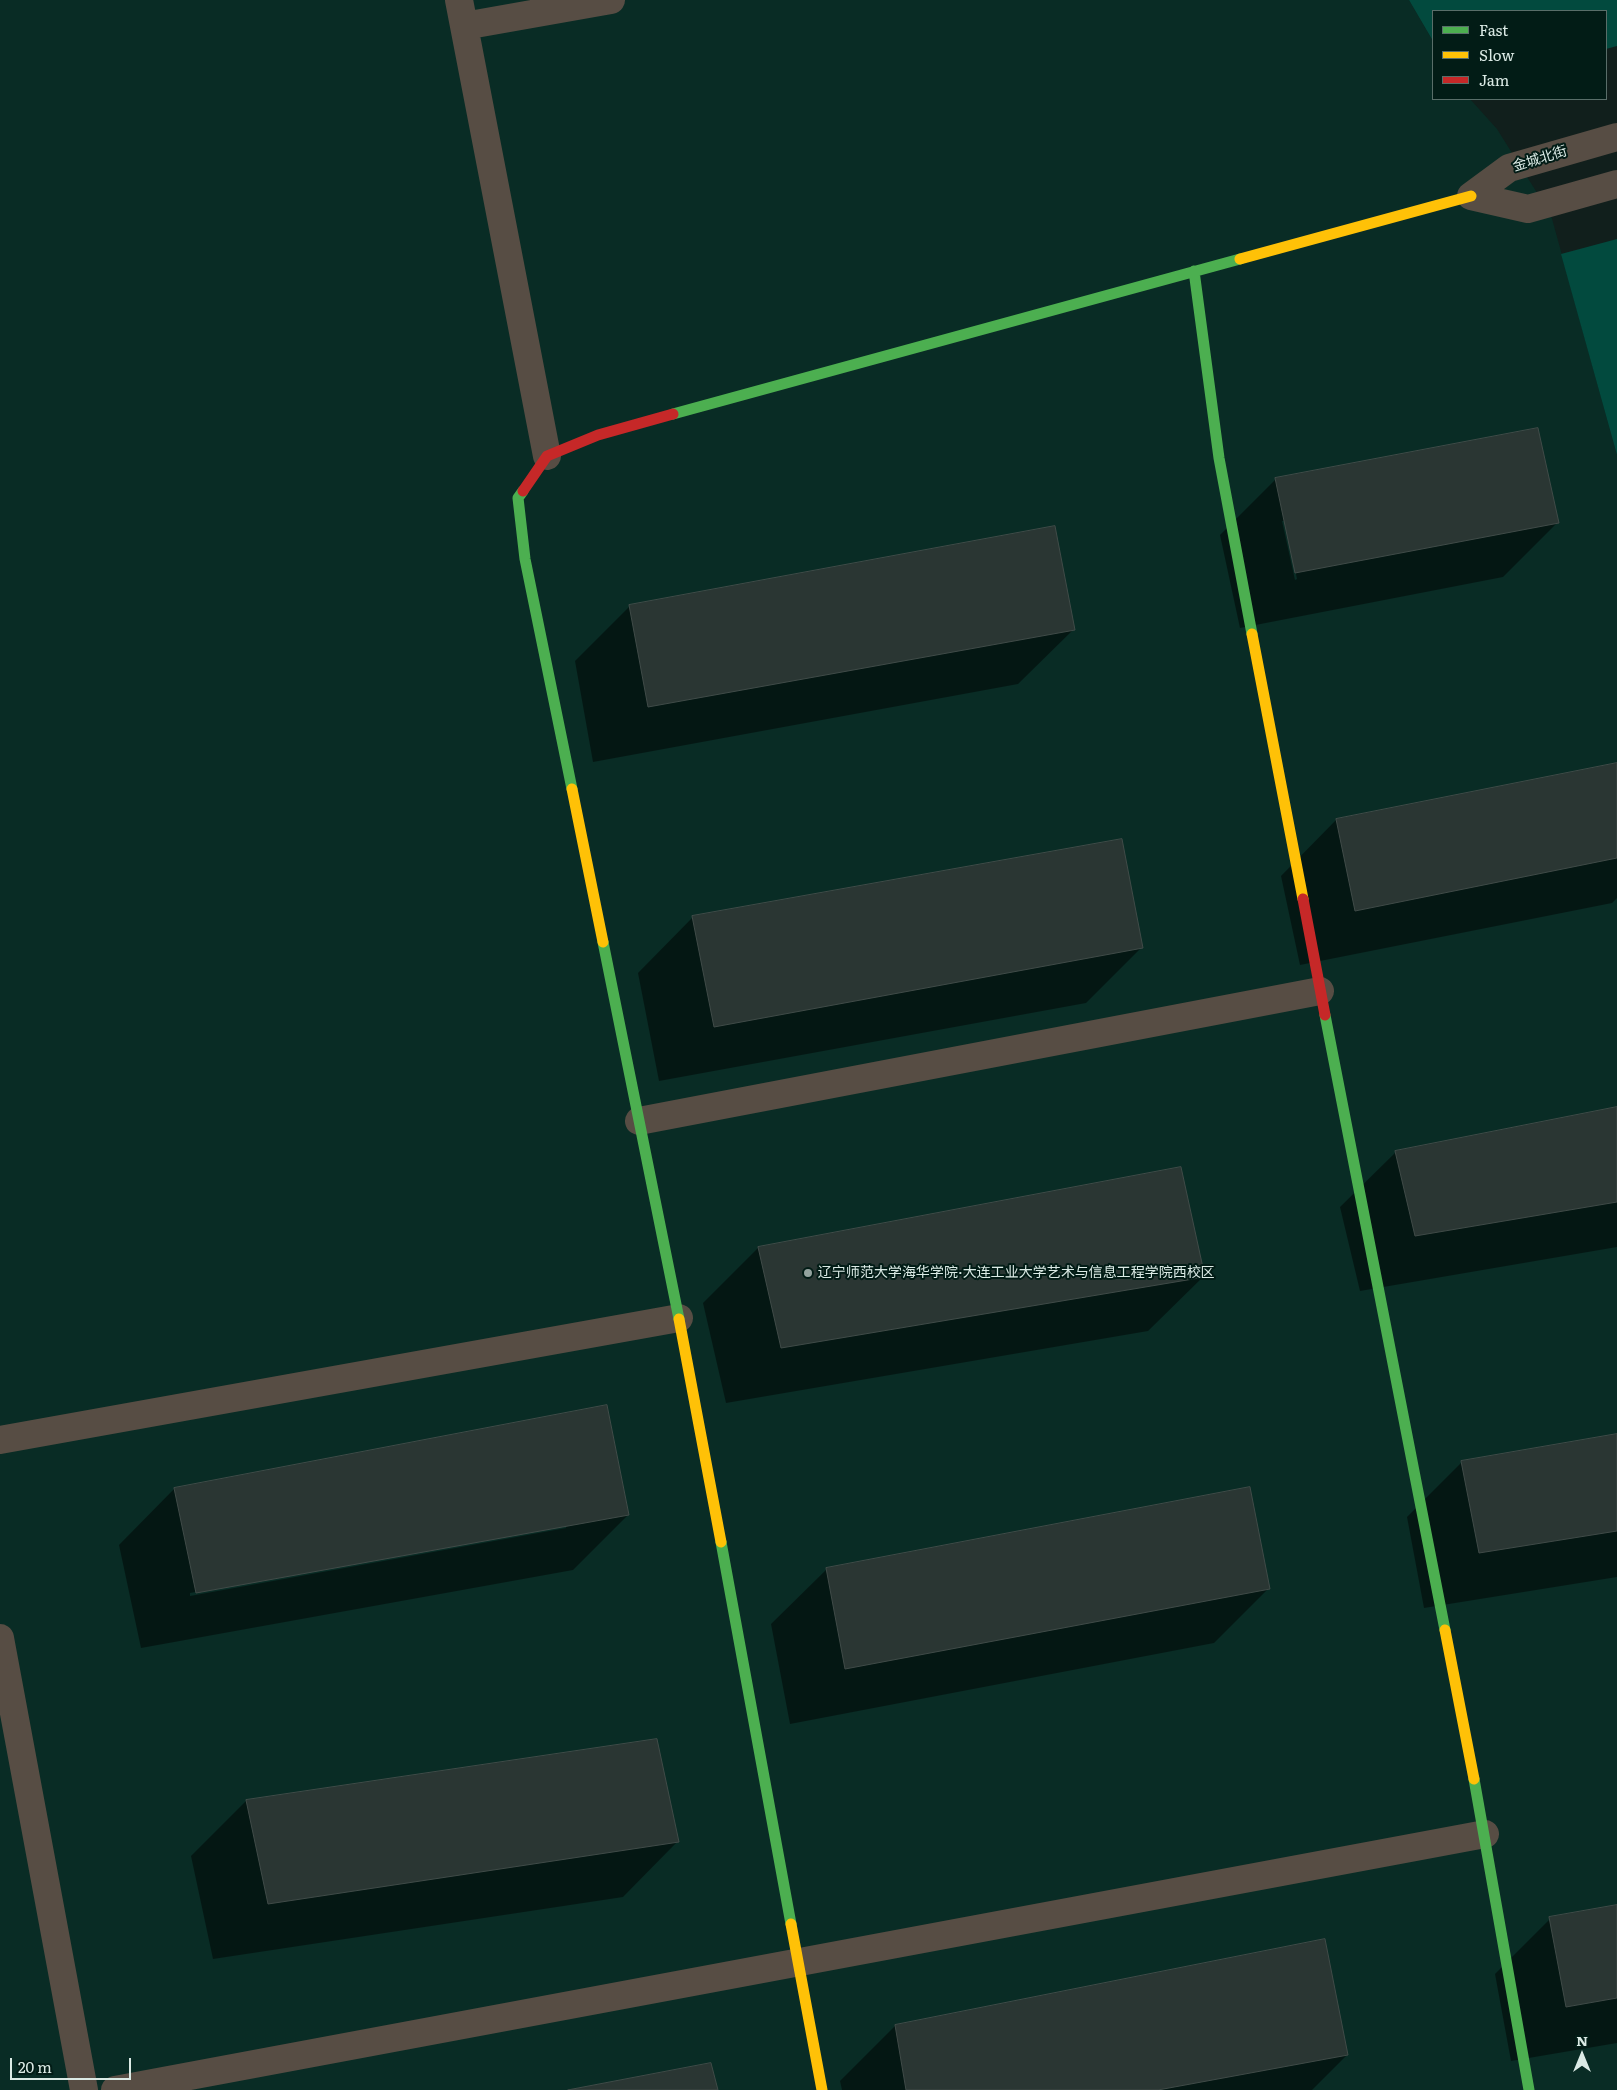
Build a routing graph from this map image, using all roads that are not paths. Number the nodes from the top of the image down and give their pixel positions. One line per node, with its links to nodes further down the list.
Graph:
1 (458, 0): 3 (street)
2 (611, 0): 3 (street)
3 (464, 26): 8 (street)
4 (1610, 139): 6 (street, 金城北街)
5 (1617, 184): 6 (street)
6 (1471, 196): 7 (street)
7 (1194, 271): 8 (street); 9 (street)
8 (547, 456): 10 (street)
9 (1320, 991): 10 (street); 14 (street)
10 (639, 1121): 11 (street)
11 (679, 1318): 12 (street); 15 (street)
12 (0, 1440)
13 (0, 1638): 16 (street)
14 (1485, 1834): 15 (street); 19 (street)
15 (799, 1963): 17 (street); 18 (street)
16 (84, 2090)
17 (115, 2090)
18 (822, 2090)
19 (1529, 2090)

